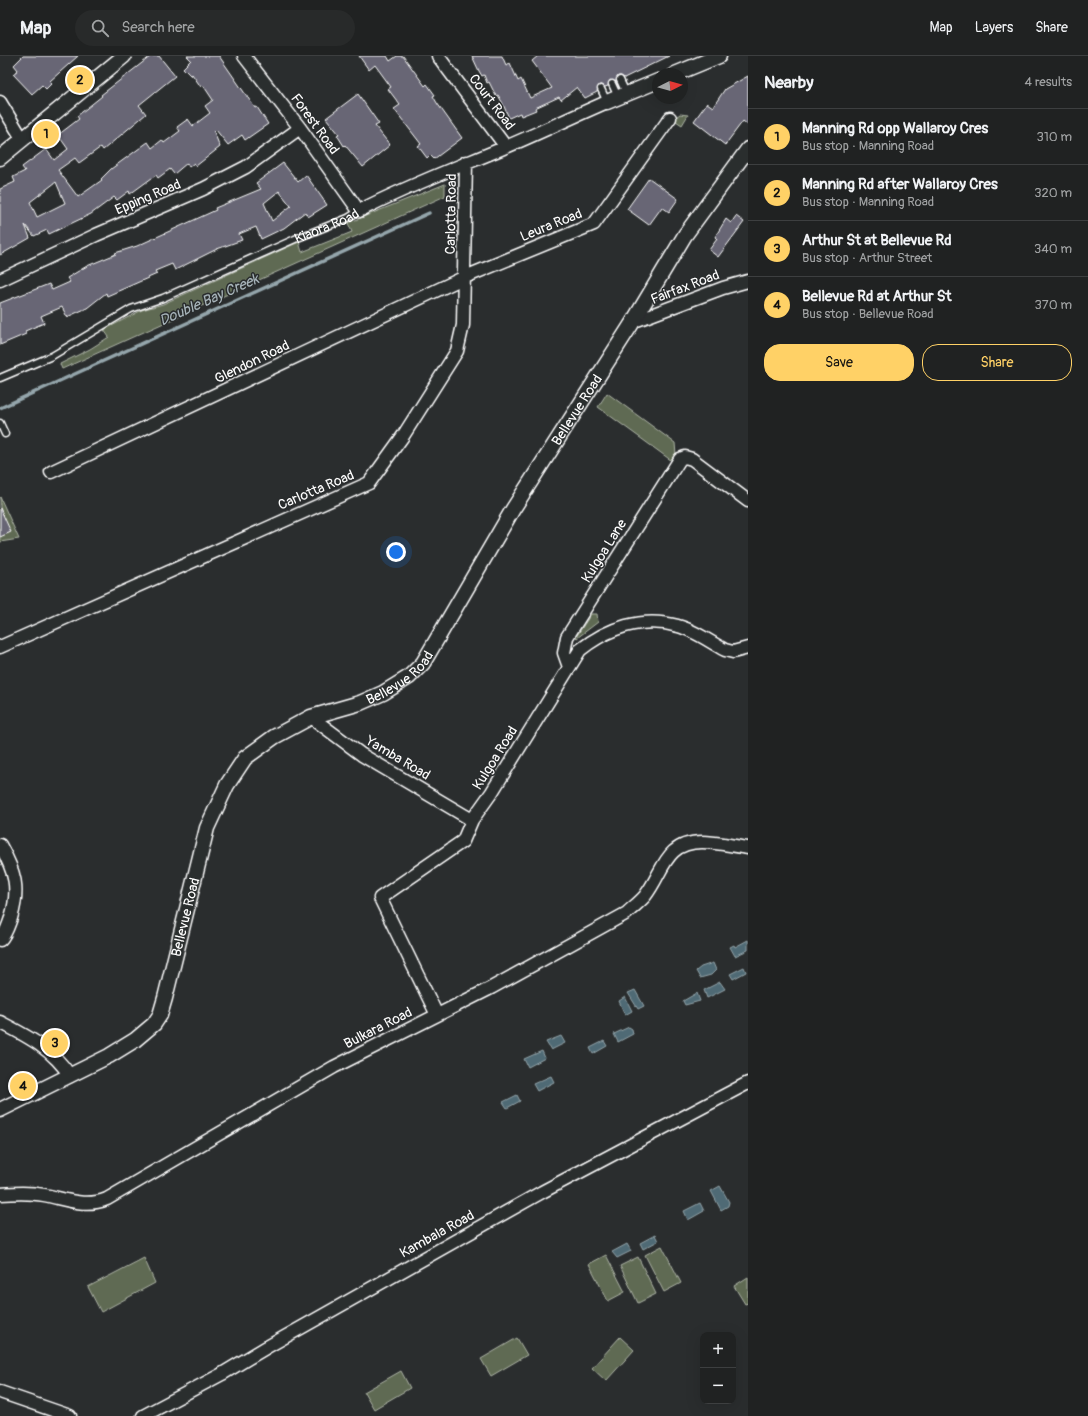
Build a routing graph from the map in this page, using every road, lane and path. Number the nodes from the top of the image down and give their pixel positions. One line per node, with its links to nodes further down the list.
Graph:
1 (124, 56): 12 (street)
2 (244, 56): 11 (street, Forest Road)
3 (438, 56): 13 (street, Court Road)
4 (719, 56): 5 (street)
5 (688, 69)
6 (620, 80): 8 (lane)
7 (652, 83): 8 (street, Kiaora Road)
8 (613, 93): 13 (street, Kiaora Road)
9 (0, 102): 12 (street)
10 (670, 118): 18 (street, Leura Road)
11 (300, 128): 17 (street, Forest Road); 19 (street, Epping Road)
12 (23, 140): 15 (street)
13 (506, 147): 16 (street, Kiaora Road)
14 (748, 149): 21 (street, Bellevue Road)
15 (0, 158)
16 (466, 162): 17 (street, Kiaora Road); 18 (street, Carlotta Road)
17 (359, 211): 22 (lane, Kiaora Road)
18 (465, 277): 25 (street, Glendon Road); 27 (street, Carlotta Road)
19 (0, 280)
20 (748, 281): 21 (street, Fairfax Road)
21 (632, 322): 30 (street, Bellevue Road)
22 (0, 378)
23 (0, 423): 24 (lane)
24 (5, 434)
25 (51, 472)
26 (748, 501): 29 (street, Kulgoa Lane)
27 (0, 647)
28 (748, 648): 29 (street, Kulgoa Road)
29 (569, 667): 31 (street, Kulgoa Road)
30 (311, 717): 31 (street, Yamba Road); 37 (street, Bellevue Road)
31 (472, 820): 35 (street, Kulgoa Road)
32 (0, 846): 34 (street)
33 (748, 848): 35 (street, Bulkara Road)
34 (0, 940)
35 (437, 1015): 40 (street, Bulkara Road)
36 (0, 1022): 37 (street)
37 (70, 1076): 39 (street, Bellevue Road)
38 (748, 1083): 43 (street, Kambala Road)
39 (0, 1110)
40 (0, 1194)
41 (0, 1392): 42 (street)
42 (70, 1416)
43 (143, 1416)

